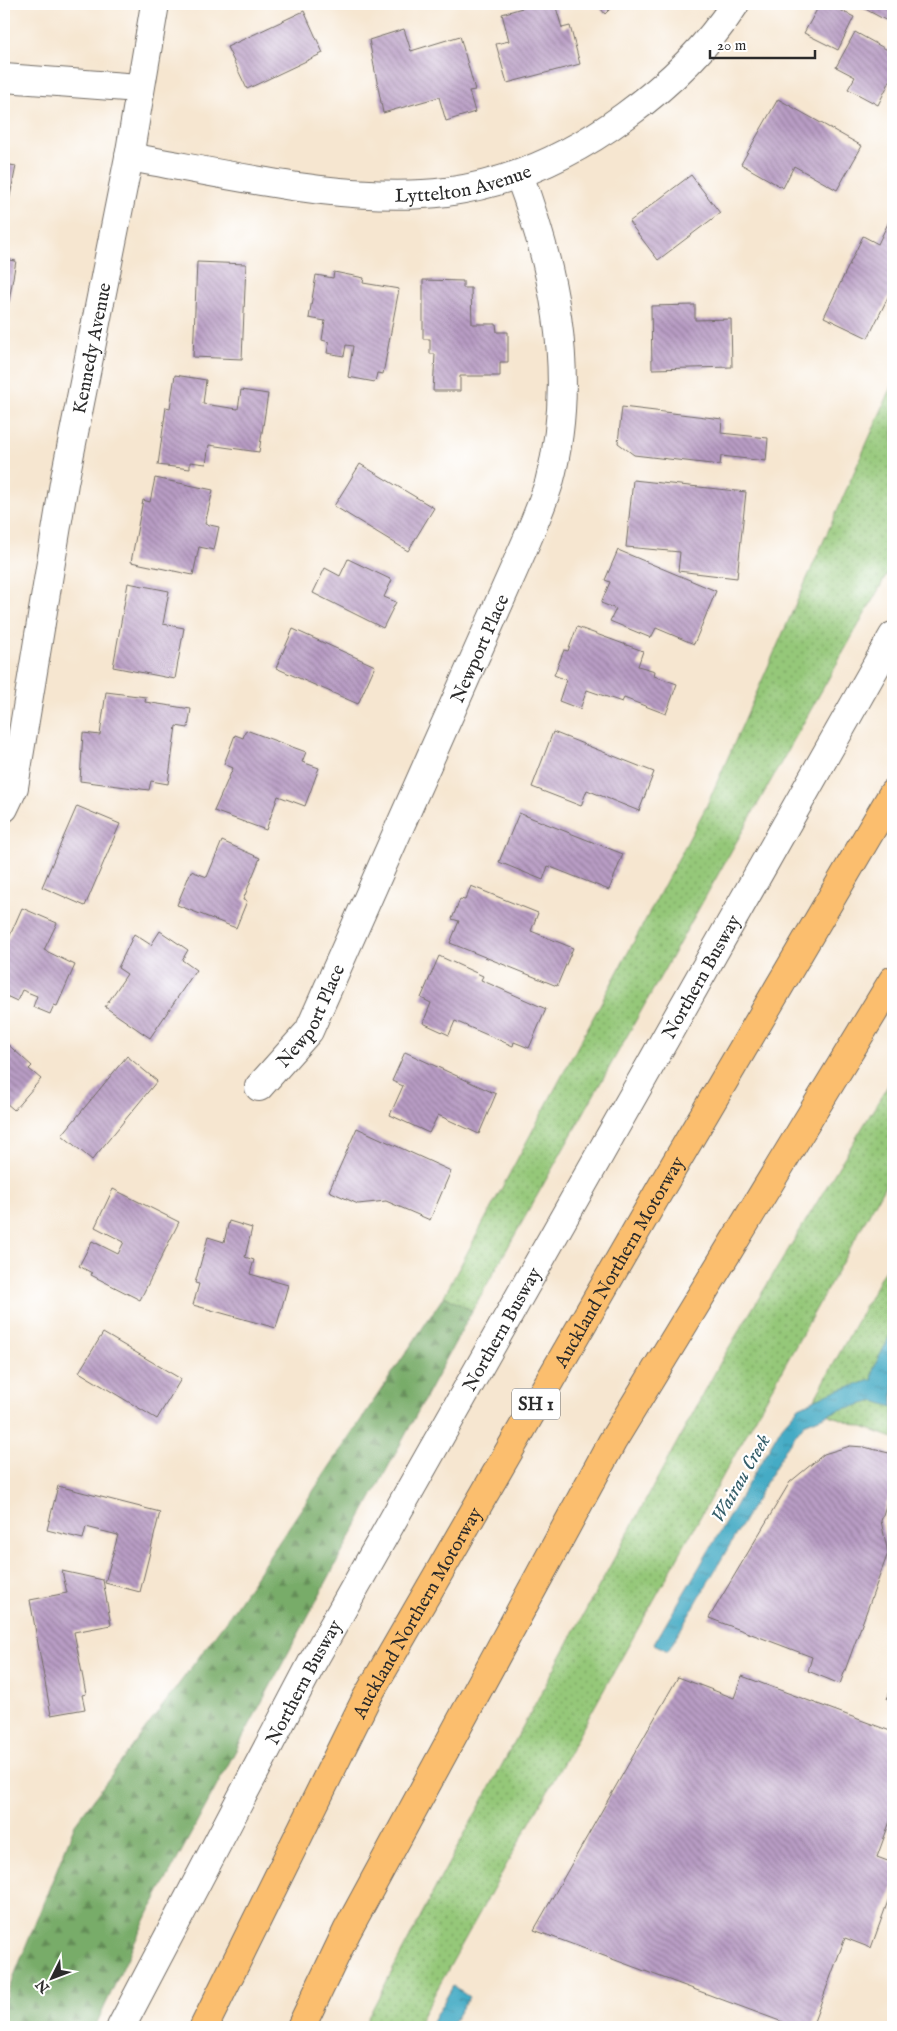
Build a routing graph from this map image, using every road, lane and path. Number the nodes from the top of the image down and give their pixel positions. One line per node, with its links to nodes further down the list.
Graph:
1 (155, 4): 4 (street, Kennedy Avenue)
2 (735, 4): 6 (street, Lyttelton Avenue)
3 (4, 78): 4 (street)
4 (139, 88): 5 (street, Kennedy Avenue)
5 (128, 157): 6 (street, Lyttelton Avenue); 8 (street, Kennedy Avenue)
6 (519, 175): 13 (street, Newport Place)
7 (893, 636): 14 (street, Northern Busway)
8 (28, 693): 9 (street, Kennedy Avenue); 11 (street, Kennedy Avenue)
9 (4, 728)
10 (893, 793): 15 (highway, Auckland Northern Motorway / SH 1)
11 (4, 808)
12 (893, 980): 16 (highway)
13 (258, 1087)
14 (121, 2027)
15 (204, 2027)
16 (301, 2027)

